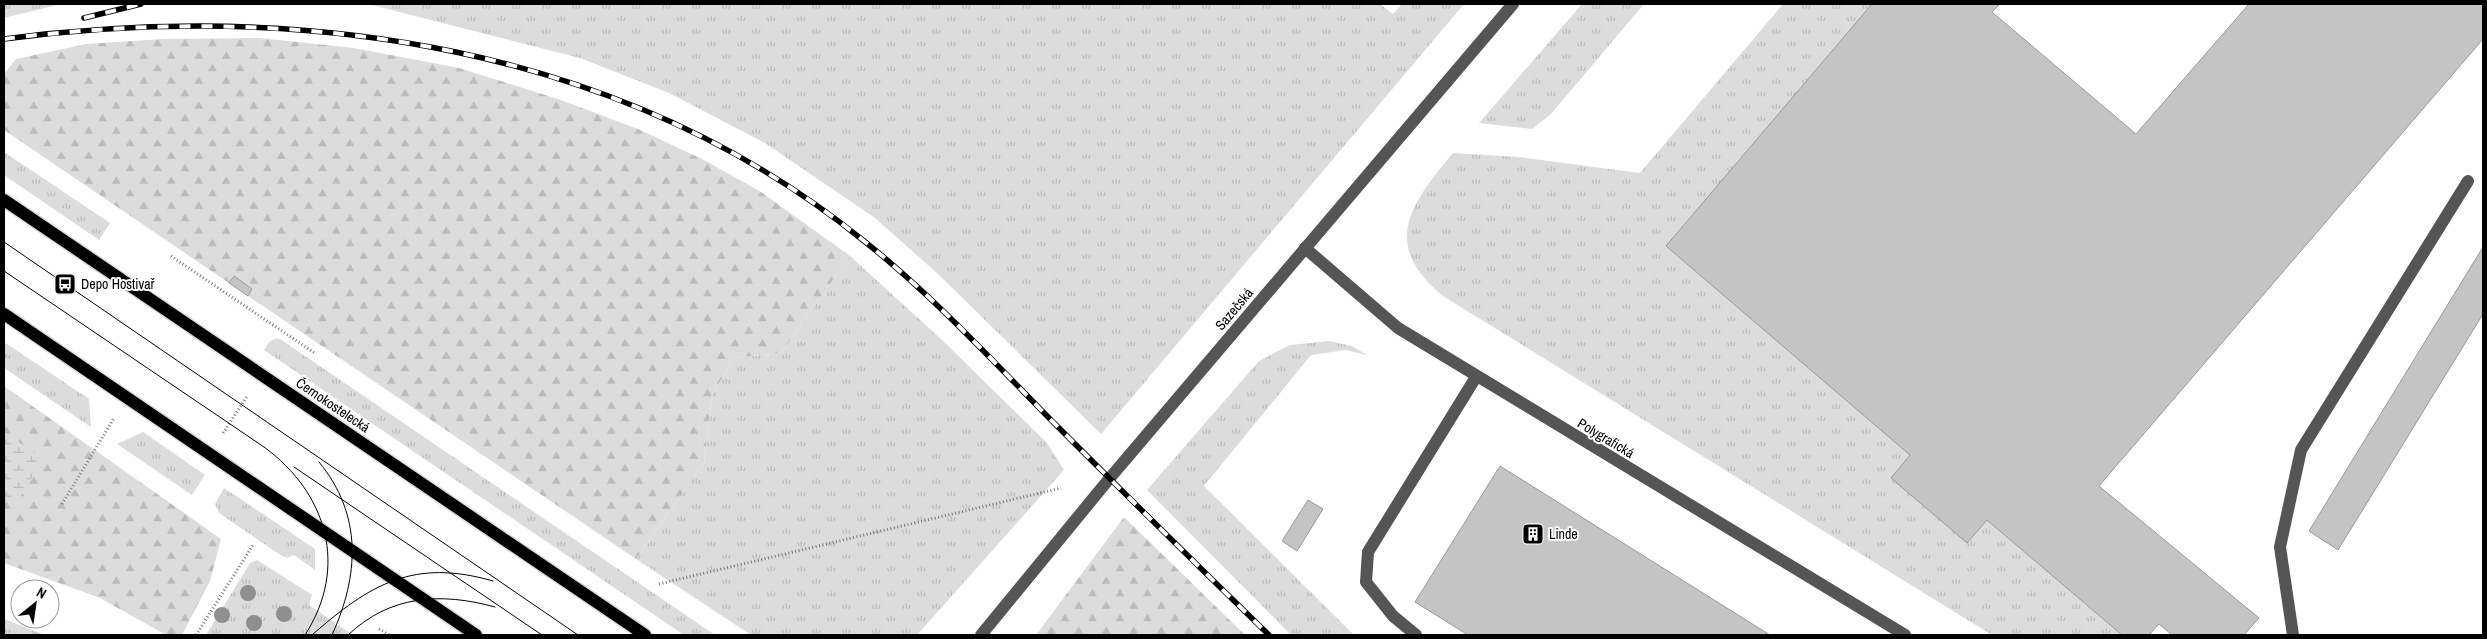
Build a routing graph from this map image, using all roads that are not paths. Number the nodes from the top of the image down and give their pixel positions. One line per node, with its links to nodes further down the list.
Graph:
1 (1513, 4): 4 (street, Sazečská)
2 (2468, 181): 12 (street)
3 (4, 200): 8 (main road, Černokostelecká)
4 (1306, 248): 6 (street, Polygrafická); 9 (street, Sazečská)
5 (4, 314): 7 (main road)
6 (1476, 377): 10 (street); 11 (street, Polygrafická)
7 (476, 635)
8 (646, 635)
9 (981, 635)
10 (1416, 635)
11 (1905, 635)
12 (2293, 635)

